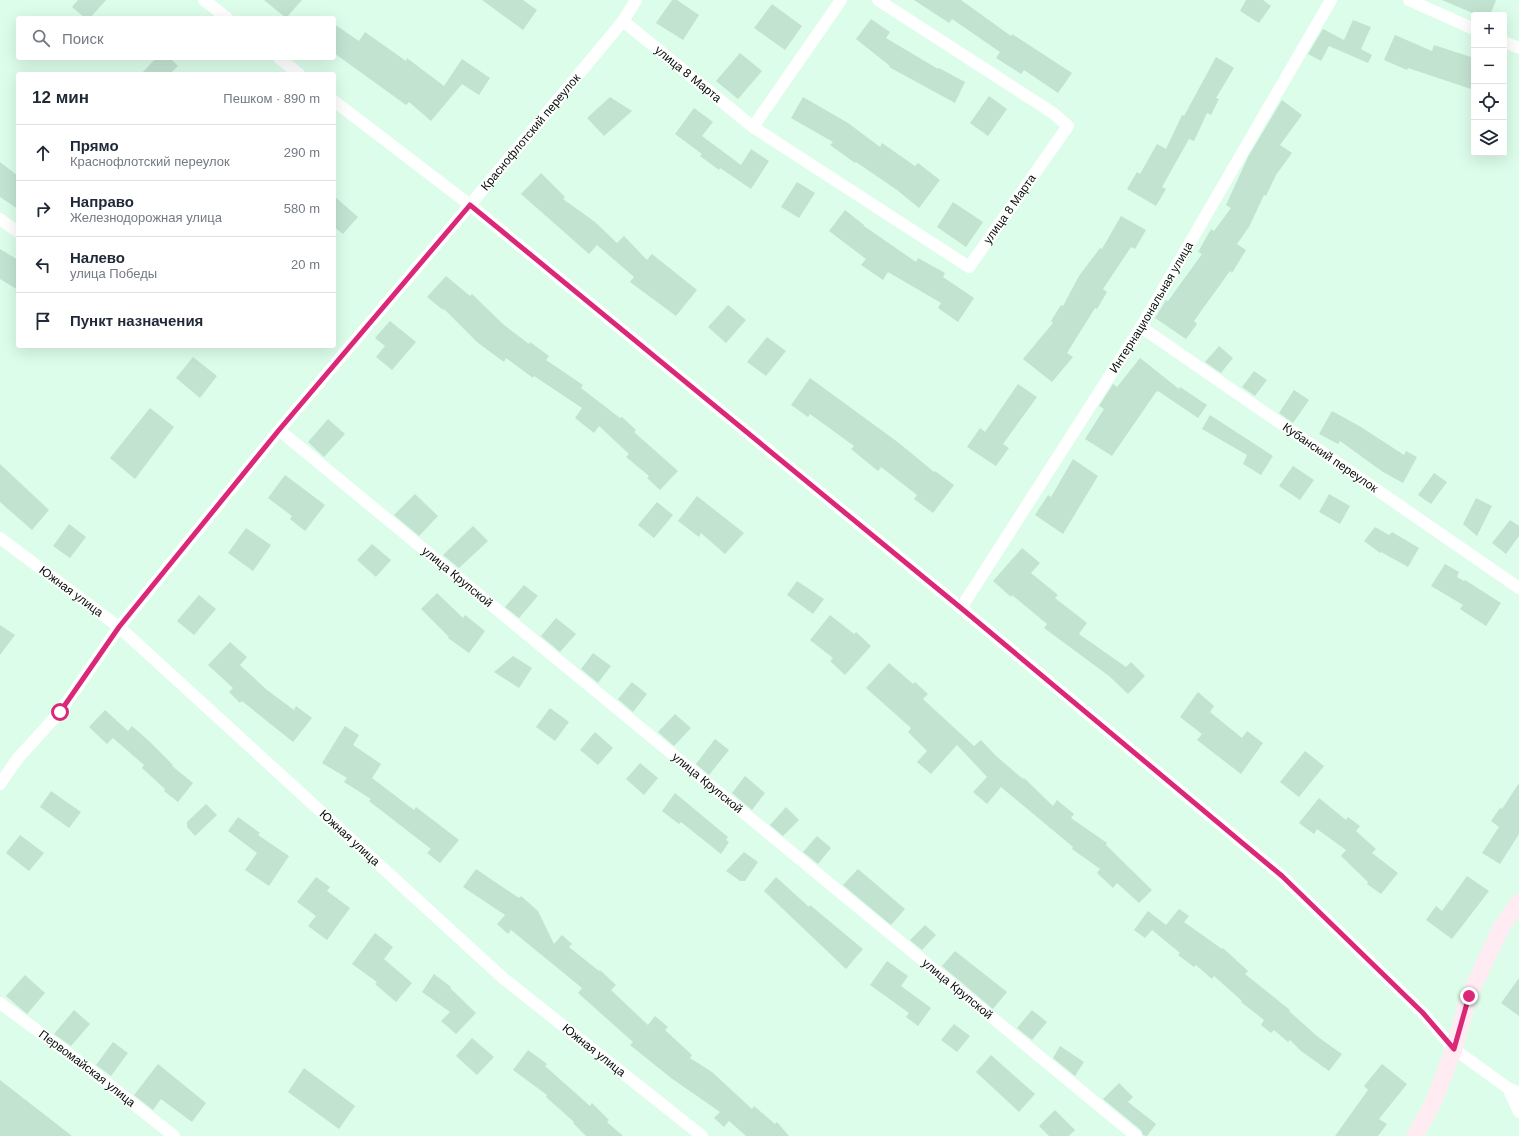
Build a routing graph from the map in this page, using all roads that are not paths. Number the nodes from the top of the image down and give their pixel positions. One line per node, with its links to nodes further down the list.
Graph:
1 (204, 0): 7 (street)
2 (636, 0): 8 (street, Краснофлотский переулок)
3 (841, 0): 15 (street)
4 (878, 0): 15 (street, улица 8 Марта)
5 (1331, 0): 19 (street, Интернациональная улица)
6 (1409, 0): 9 (street)
7 (224, 16)
8 (623, 21): 15 (street, улица 8 Марта); 16 (street, Краснофлотский переулок)
9 (1471, 29)
10 (1507, 43): 11 (street)
11 (1519, 48)
12 (282, 60): 13 (street)
13 (297, 72)
14 (336, 103): 16 (street)
15 (753, 127)
16 (470, 205): 20 (street, Краснофлотский переулок); 23 (street)
17 (0, 219): 18 (street)
18 (16, 231)
19 (1141, 327): 22 (street, Кубанский переулок); 23 (street, Интернациональная улица)
20 (279, 430): 24 (street, Краснофлотский переулок); 33 (street, улица Крупской)
21 (0, 538): 24 (street, Южная улица)
22 (1519, 588)
23 (961, 608): 28 (street)
24 (119, 627): 25 (street, Краснофлотский переулок); 32 (street, Южная улица)
25 (0, 784)
26 (1519, 902): 28 (street)
27 (0, 1003): 31 (street, Первомайская улица)
28 (1454, 1049): 29 (street); 34 (street)
29 (1514, 1091): 30 (street)
30 (1519, 1112)
31 (174, 1136)
32 (702, 1136)
33 (1136, 1136)
34 (1415, 1136)

